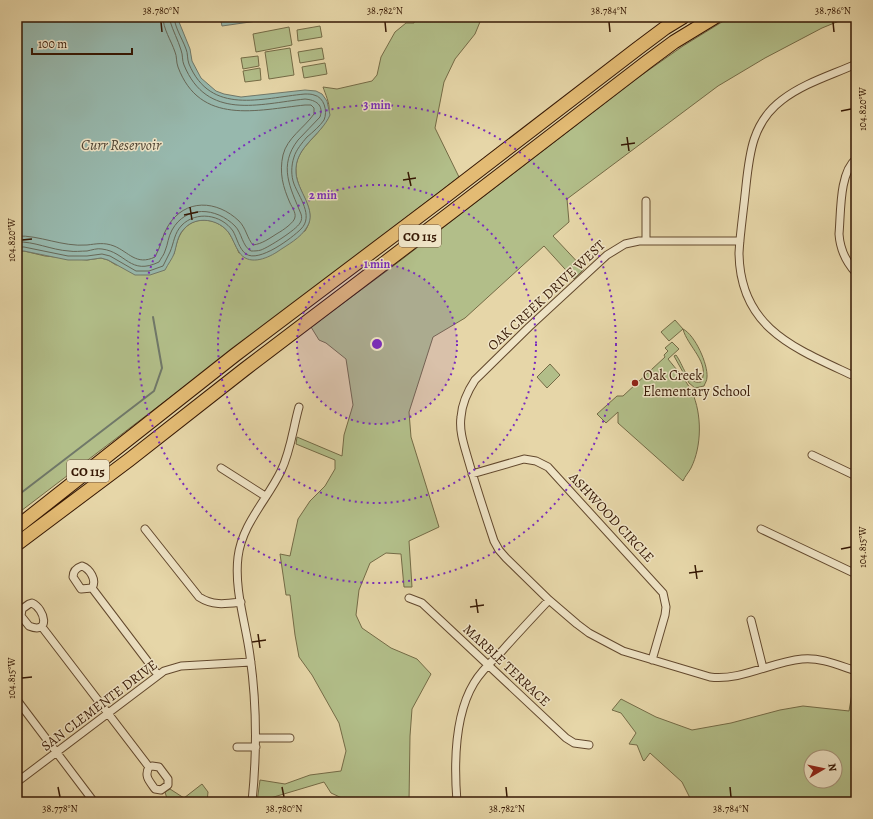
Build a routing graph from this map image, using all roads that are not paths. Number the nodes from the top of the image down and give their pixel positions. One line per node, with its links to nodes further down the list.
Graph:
1 (683, 17): 16 (highway, CO 115)
2 (715, 17): 19 (highway, CO 115)
3 (856, 64): 7 (street)
4 (856, 159): 8 (street)
5 (646, 201): 6 (street)
6 (646, 241): 7 (street, OAK CREEK DRIVE WEST); 13 (street, OAK CREEK DRIVE WEST)
7 (740, 241): 9 (street)
8 (856, 273)
9 (856, 377)
10 (300, 407): 15 (street)
11 (812, 455): 14 (street)
12 (221, 468): 15 (street)
13 (472, 474): 23 (street, OAK CREEK DRIVE WEST); 27 (street, ASHWOOD CIRCLE)
14 (856, 476)
15 (265, 496): 24 (street)
16 (17, 526)
17 (145, 529): 24 (street)
18 (761, 529): 20 (street)
19 (17, 544)
20 (856, 574)
21 (92, 588): 32 (street)
22 (409, 598): 29 (street, MARBLE TERRACE)
23 (549, 600): 27 (street, OAK CREEK DRIVE WEST); 29 (street)
24 (241, 602): 28 (street)
25 (751, 620): 30 (street)
26 (42, 627): 34 (street)
27 (652, 660): 30 (street, OAK CREEK DRIVE WEST)
28 (251, 662): 32 (street, SAN CLEMENTE DRIVE); 35 (street)
29 (488, 666): 37 (street, MARBLE TERRACE); 45 (street)
30 (763, 668): 31 (street)
31 (856, 670)
32 (158, 675): 34 (street, SAN CLEMENTE DRIVE)
33 (17, 700): 40 (street)
34 (107, 713): 40 (street, SAN CLEMENTE DRIVE); 41 (street)
35 (256, 738): 36 (street); 39 (street)
36 (290, 738)
37 (589, 745)
38 (237, 747): 39 (street)
39 (256, 747): 44 (street)
40 (56, 752): 42 (street, SAN CLEMENTE DRIVE); 43 (street)
41 (149, 767)
42 (17, 782)
43 (94, 802)
44 (252, 802)
45 (456, 802)

